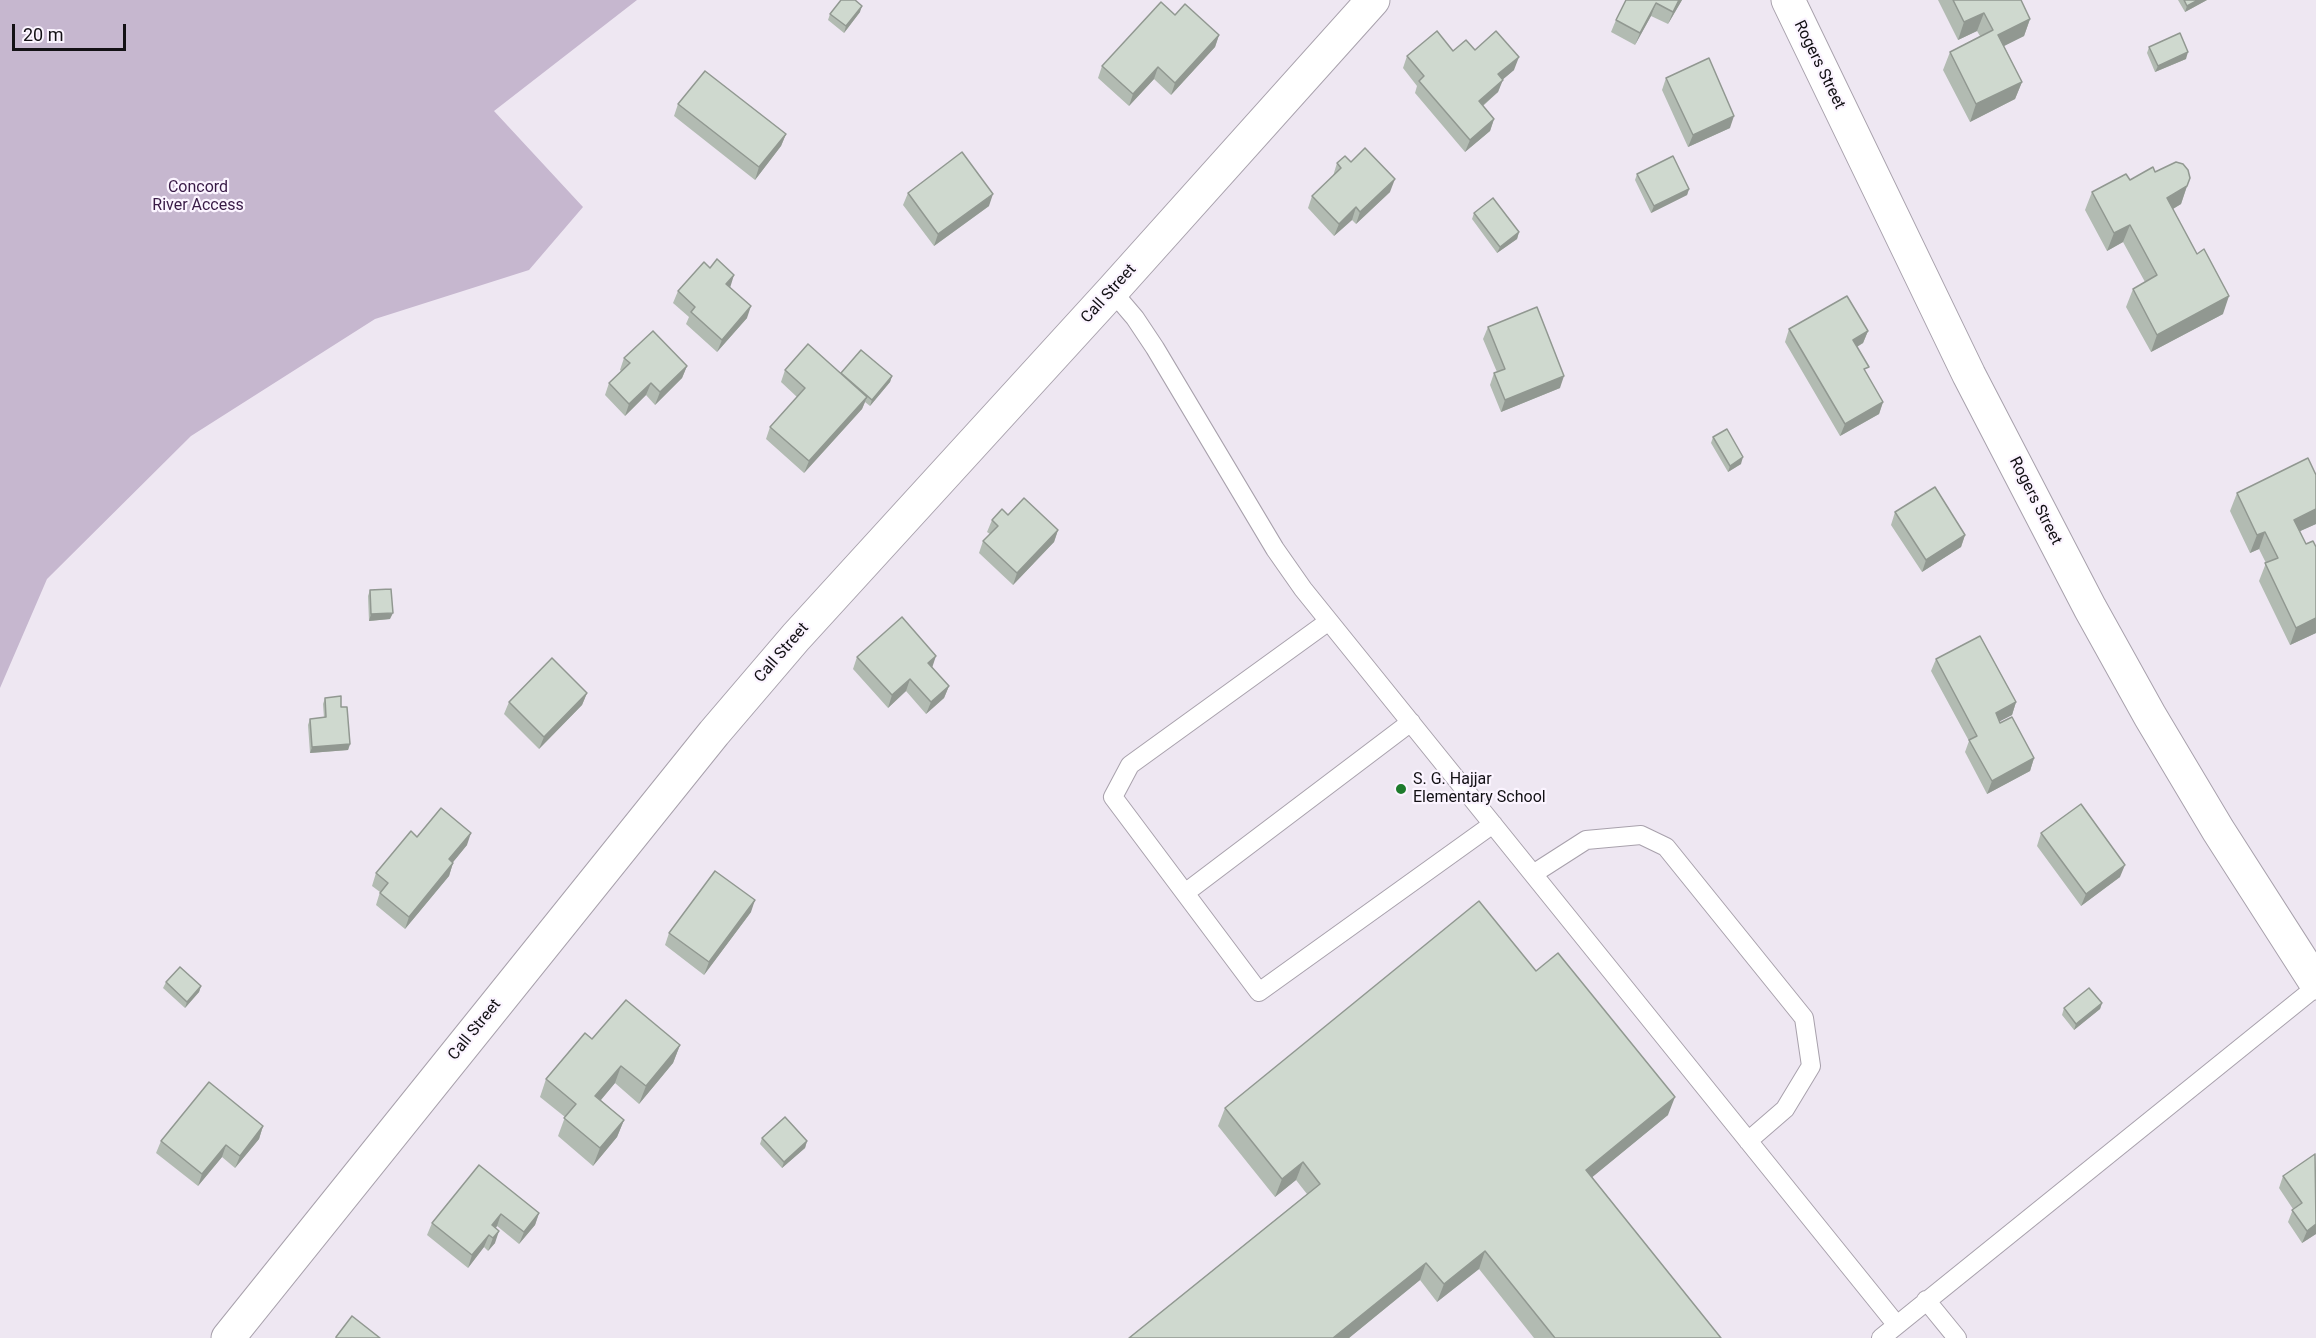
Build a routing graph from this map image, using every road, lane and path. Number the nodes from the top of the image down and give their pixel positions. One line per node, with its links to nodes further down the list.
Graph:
1 (1373, 0): 3 (street, Call Street)
2 (1788, 0): 9 (street, Rogers Street)
3 (1112, 291): 4 (lane); 13 (street, Call Street)
4 (1329, 621): 5 (lane); 8 (lane)
5 (1410, 722): 6 (lane); 8 (lane)
6 (1493, 824): 7 (lane); 8 (lane)
7 (1533, 874): 10 (lane); 10 (lane)
8 (1185, 893)
9 (2316, 985): 11 (lane)
10 (1748, 1141): 12 (lane)
11 (1926, 1300): 12 (lane); 15 (lane)
12 (1896, 1324): 14 (lane)
13 (228, 1338)
14 (1881, 1338)
15 (1957, 1338)

